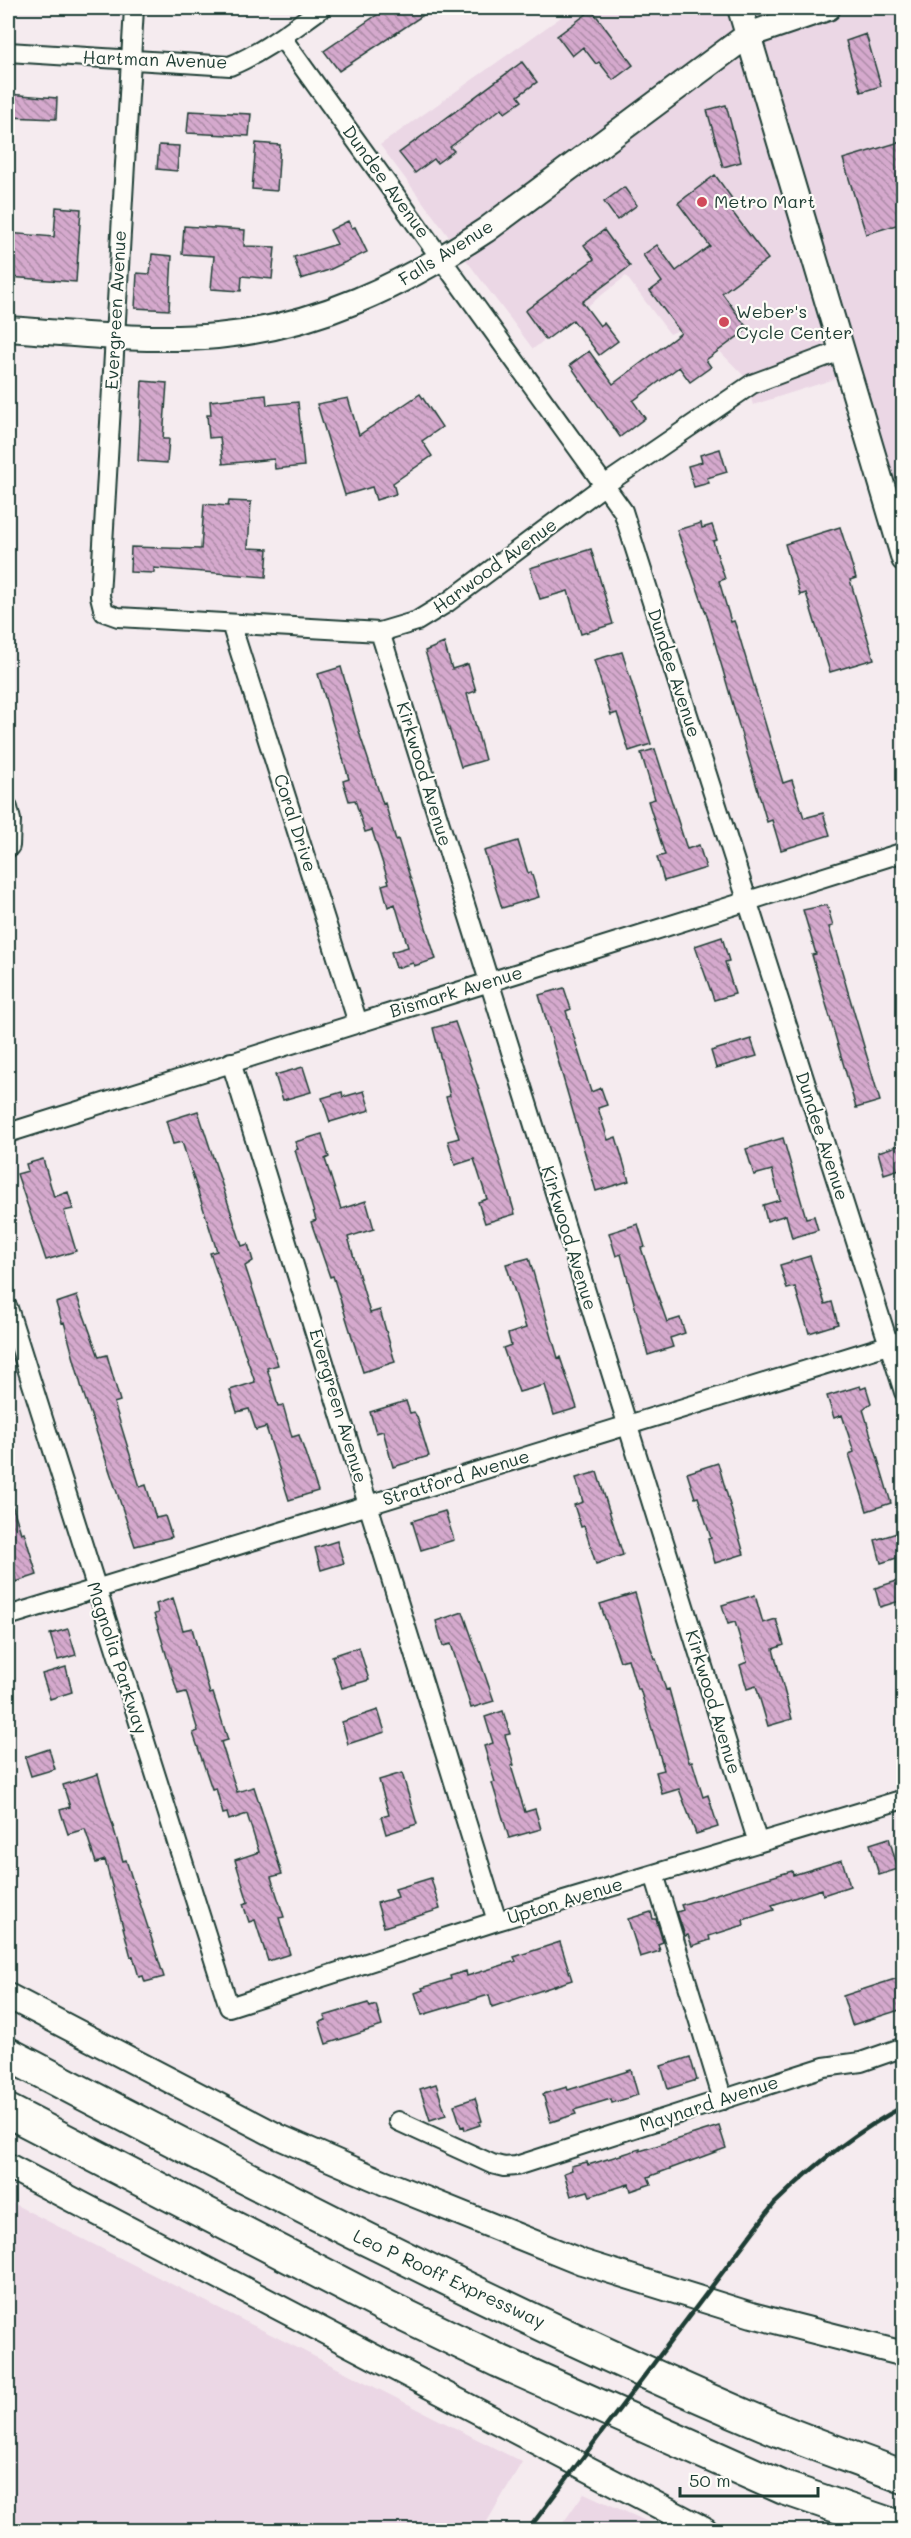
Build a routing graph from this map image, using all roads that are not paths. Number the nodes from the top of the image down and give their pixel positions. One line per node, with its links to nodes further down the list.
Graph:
1 (134, 8): 8 (street, Evergreen Avenue)
2 (322, 8): 6 (street, Hartman Avenue)
3 (740, 8): 5 (street)
4 (828, 8): 5 (street, Falls Avenue)
5 (748, 35): 9 (street, Falls Avenue); 12 (street)
6 (282, 38): 8 (street, Hartman Avenue); 9 (street, Dundee Avenue)
7 (8, 52): 8 (street, Hartman Avenue)
8 (130, 60): 11 (street, Evergreen Avenue)
9 (442, 259): 11 (street, Falls Avenue); 13 (street, Dundee Avenue)
10 (8, 329): 11 (street, Falls Avenue)
11 (114, 336): 15 (street, Evergreen Avenue)
12 (843, 350): 13 (street, Harwood Avenue); 14 (street)
13 (606, 484): 17 (street, Harwood Avenue); 21 (street, Dundee Avenue)
14 (903, 559)
15 (104, 612): 16 (street, Harwood Avenue)
16 (231, 624): 17 (street, Harwood Avenue); 23 (street, Coral Drive)
17 (380, 632): 22 (street, Kirkwood Avenue)
18 (8, 808): 19 (street)
19 (8, 848)
20 (903, 852): 21 (street, Bismark Avenue)
21 (747, 900): 22 (street, Bismark Avenue); 27 (street, Dundee Avenue)
22 (489, 982): 23 (street, Bismark Avenue); 29 (street, Kirkwood Avenue)
23 (358, 1023): 24 (street, Bismark Avenue)
24 (231, 1062): 25 (street, Bismark Avenue); 30 (street, Evergreen Avenue)
25 (8, 1133)
26 (8, 1308): 31 (street, Magnolia Parkway)
27 (896, 1343): 28 (street, Dundee Avenue); 29 (street, Stratford Avenue)
28 (903, 1392)
29 (627, 1425): 30 (street, Stratford Avenue); 34 (street, Kirkwood Avenue)
30 (368, 1505): 31 (street, Stratford Avenue); 36 (street, Evergreen Avenue)
31 (96, 1589): 32 (street, Stratford Avenue); 38 (street, Magnolia Parkway)
32 (8, 1616)
33 (903, 1798): 34 (street, Upton Avenue)
34 (758, 1843): 35 (street, Upton Avenue)
35 (654, 1874): 36 (street, Upton Avenue); 41 (street)
36 (497, 1921): 38 (street, Upton Avenue)
37 (8, 1996): 45 (street)
38 (228, 2007)
39 (903, 2047): 41 (street, Maynard Avenue)
40 (8, 2054): 46 (highway, Leo P Rooff Expressway)
41 (723, 2100): 43 (street, Maynard Avenue)
42 (8, 2111): 47 (highway)
43 (398, 2121)
44 (8, 2166): 48 (street)
45 (903, 2354)
46 (903, 2476)
47 (903, 2529)
48 (705, 2530)

